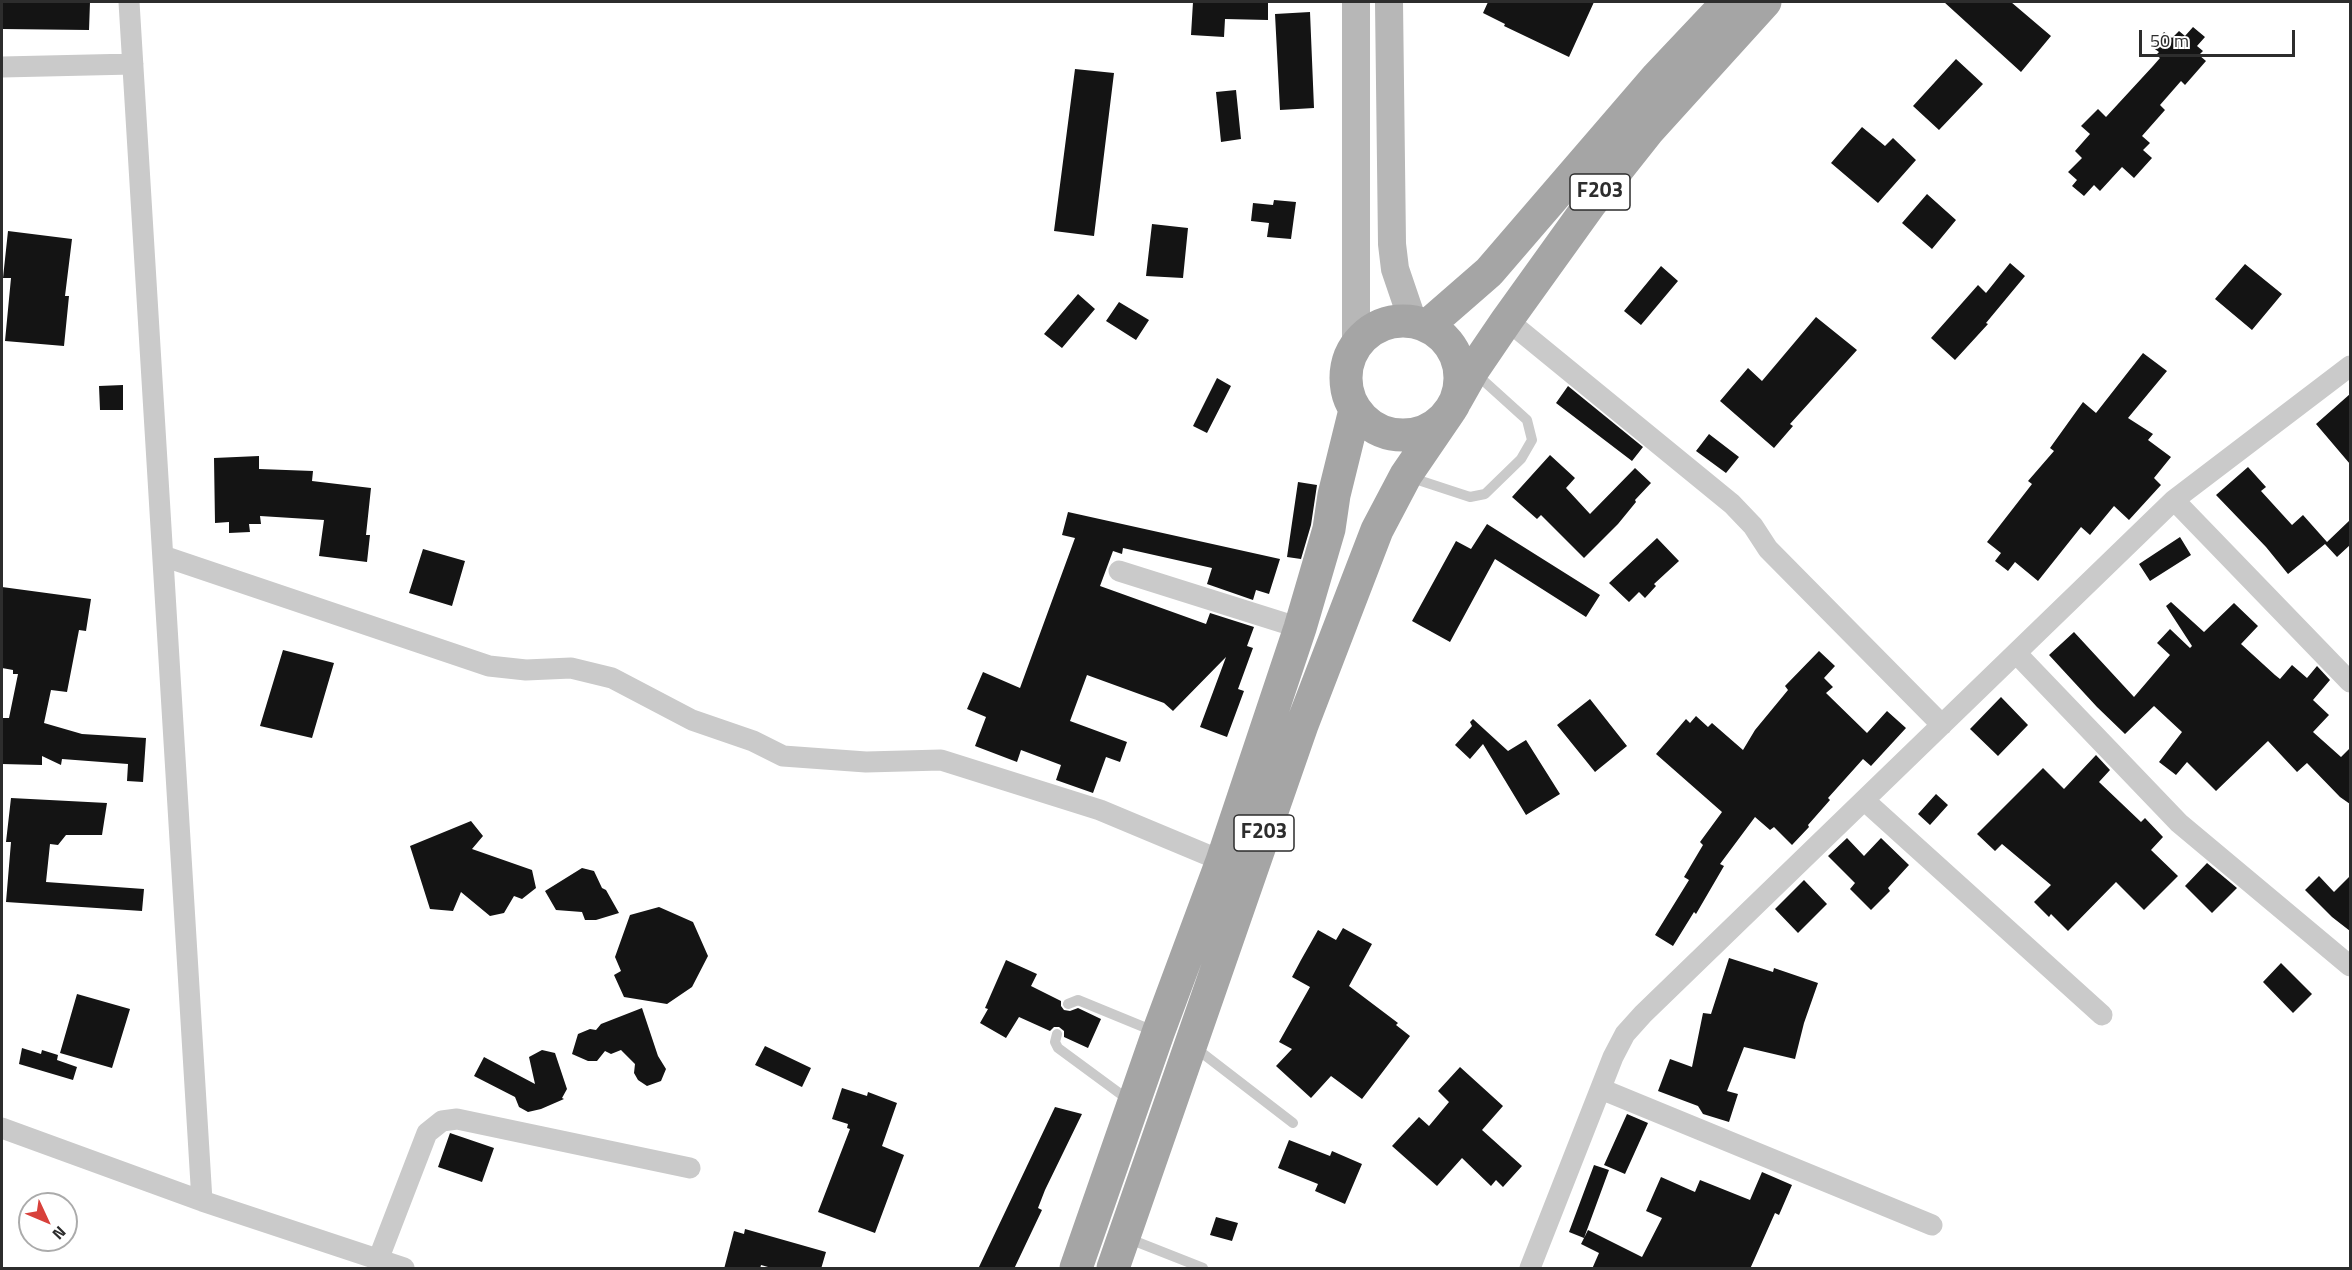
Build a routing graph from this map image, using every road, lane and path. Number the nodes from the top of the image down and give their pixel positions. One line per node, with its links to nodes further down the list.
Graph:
1 (129, 2): 6 (street)
2 (1356, 2): 10 (main road)
3 (1389, 2): 9 (main road)
4 (1728, 2): 9 (main road, F203)
5 (1765, 2): 8 (main road, F203)
6 (133, 64): 7 (street); 17 (street)
7 (2, 67)
8 (1507, 320): 12 (main road, F203); 22 (street)
9 (1420, 324): 10 (main road); 13 (main road)
10 (1356, 346): 14 (main road)
11 (2350, 366): 16 (street)
12 (1473, 370): 13 (main road, F203); 15 (lane)
13 (1453, 406): 14 (main road); 15 (main road, F203)
14 (1355, 410): 19 (main road, F203)
15 (1406, 476): 30 (main road, F203)
16 (2174, 500): 20 (street); 21 (street)
17 (163, 556): 24 (street); 36 (street)
18 (1119, 571): 19 (street)
19 (1300, 628): 24 (main road, F203)
20 (2016, 653): 22 (street); 25 (street)
21 (2350, 682)
22 (1942, 725): 23 (street)
23 (1864, 800): 27 (street); 31 (street)
24 (1222, 861): 28 (main road, F203)
25 (2350, 966)
26 (1068, 1004): 28 (lane)
27 (2102, 1015)
28 (1158, 1033): 32 (main road, F203)
29 (1057, 1034): 32 (lane)
30 (1190, 1044): 33 (lane); 38 (main road, F203)
31 (1600, 1089): 37 (street); 44 (street)
32 (1133, 1103): 41 (main road, F203)
33 (1293, 1123)
34 (2, 1128): 36 (street)
35 (690, 1168): 39 (street)
36 (202, 1201): 39 (street)
37 (1932, 1225)
38 (1124, 1237): 42 (main road, F203); 43 (lane)
39 (378, 1260): 40 (street)
40 (404, 1269)
41 (1076, 1269)
42 (1113, 1269)
43 (1203, 1269)
44 (1530, 1269)

